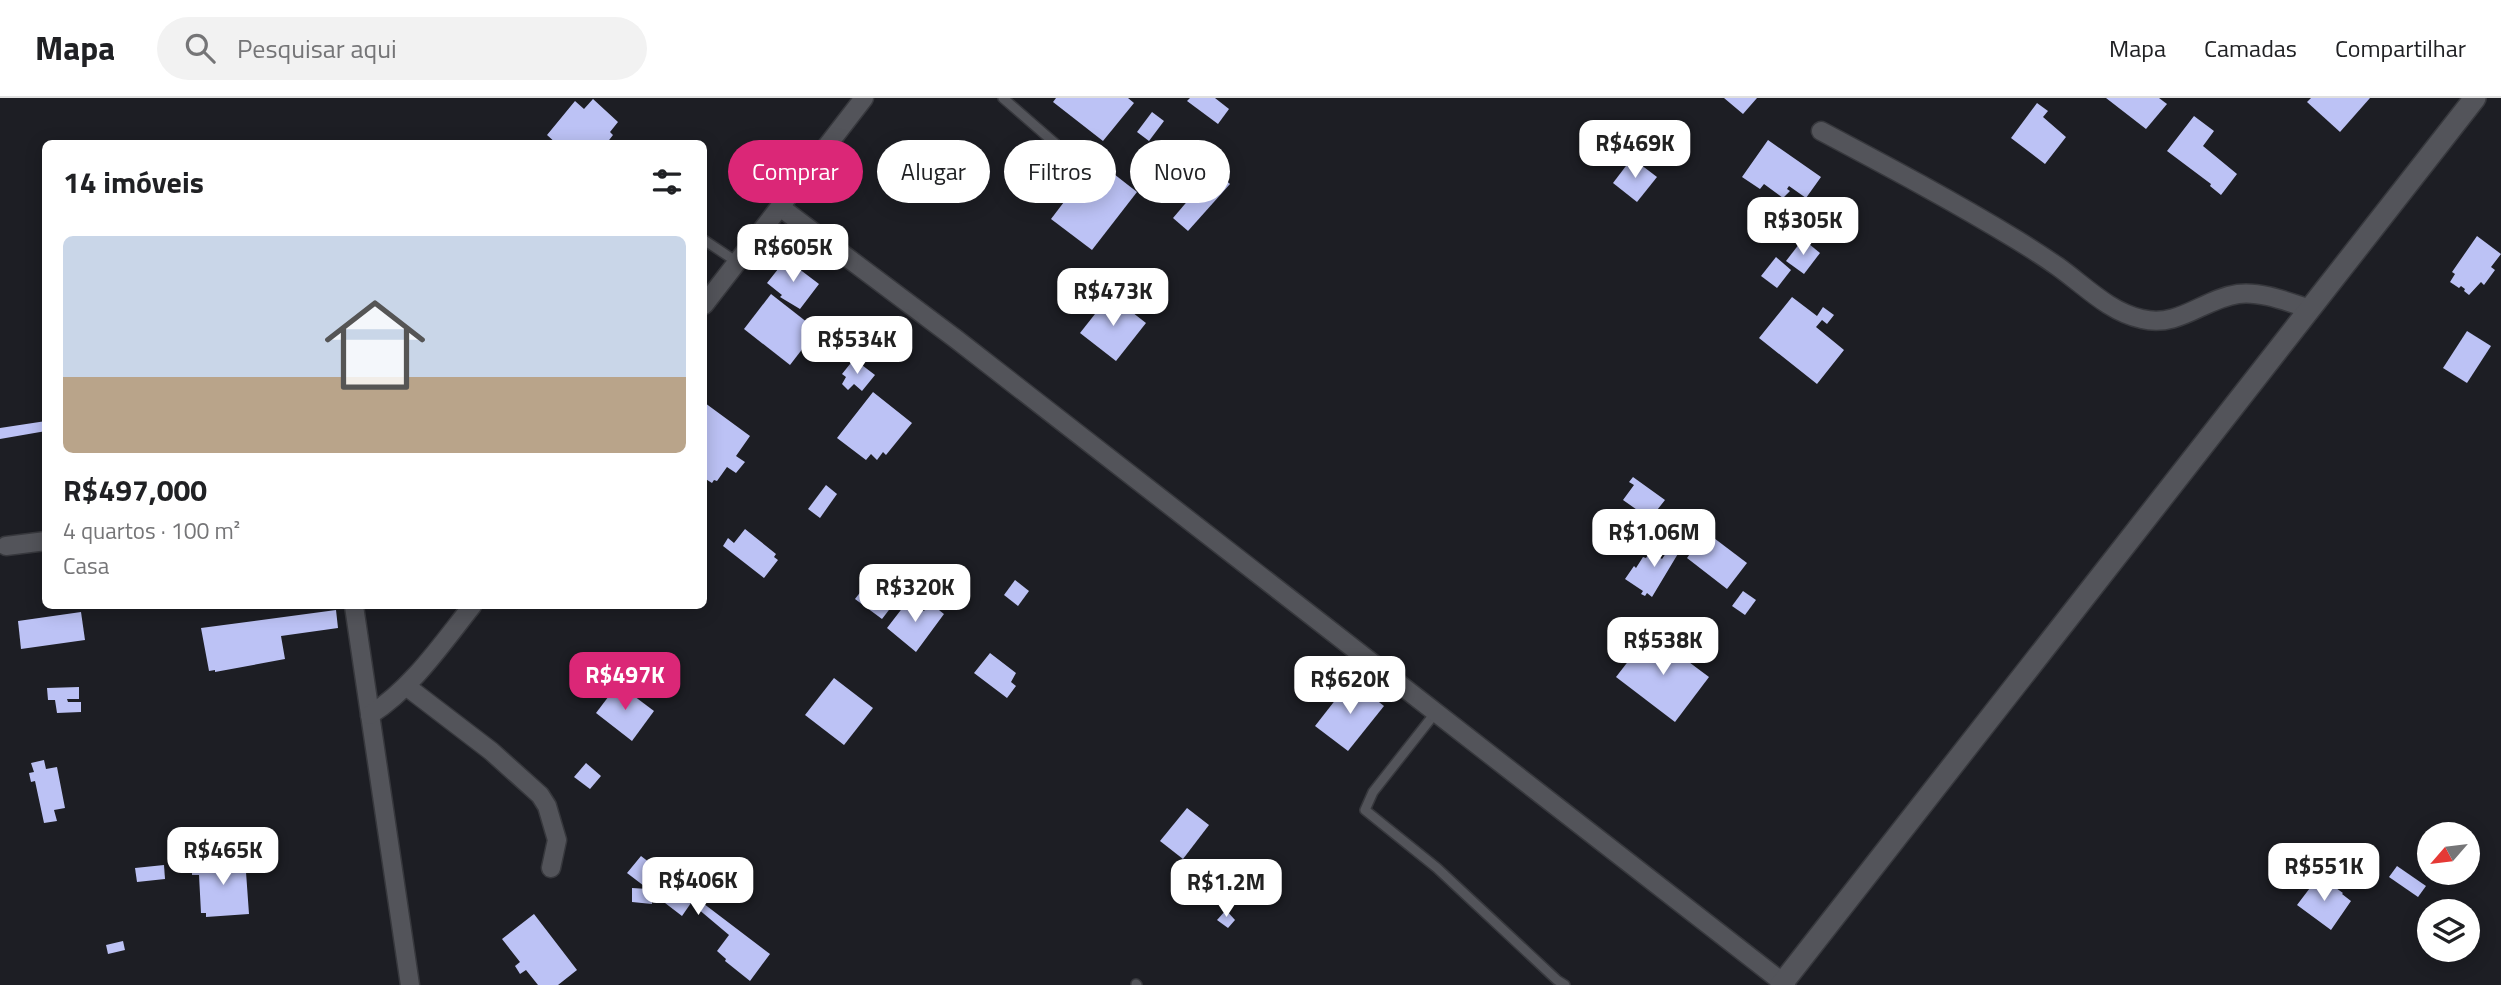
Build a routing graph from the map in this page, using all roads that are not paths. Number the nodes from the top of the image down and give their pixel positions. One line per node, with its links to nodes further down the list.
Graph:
1 (864, 98): 6 (street)
2 (1003, 98): 5 (lane)
3 (2475, 98): 10 (street)
4 (1821, 131): 10 (street)
5 (1051, 140)
6 (780, 207): 8 (street); 16 (street)
7 (707, 242): 8 (lane)
8 (737, 262): 9 (street)
9 (707, 302)
10 (2310, 309): 19 (street)
11 (42, 542): 12 (street)
12 (6, 546)
13 (354, 609): 17 (street)
14 (470, 609): 15 (street)
15 (406, 686): 17 (street); 18 (street)
16 (1436, 712): 19 (street); 21 (lane)
17 (370, 715): 20 (street)
18 (551, 869)
19 (1784, 984)
20 (410, 985)
21 (1565, 985)

